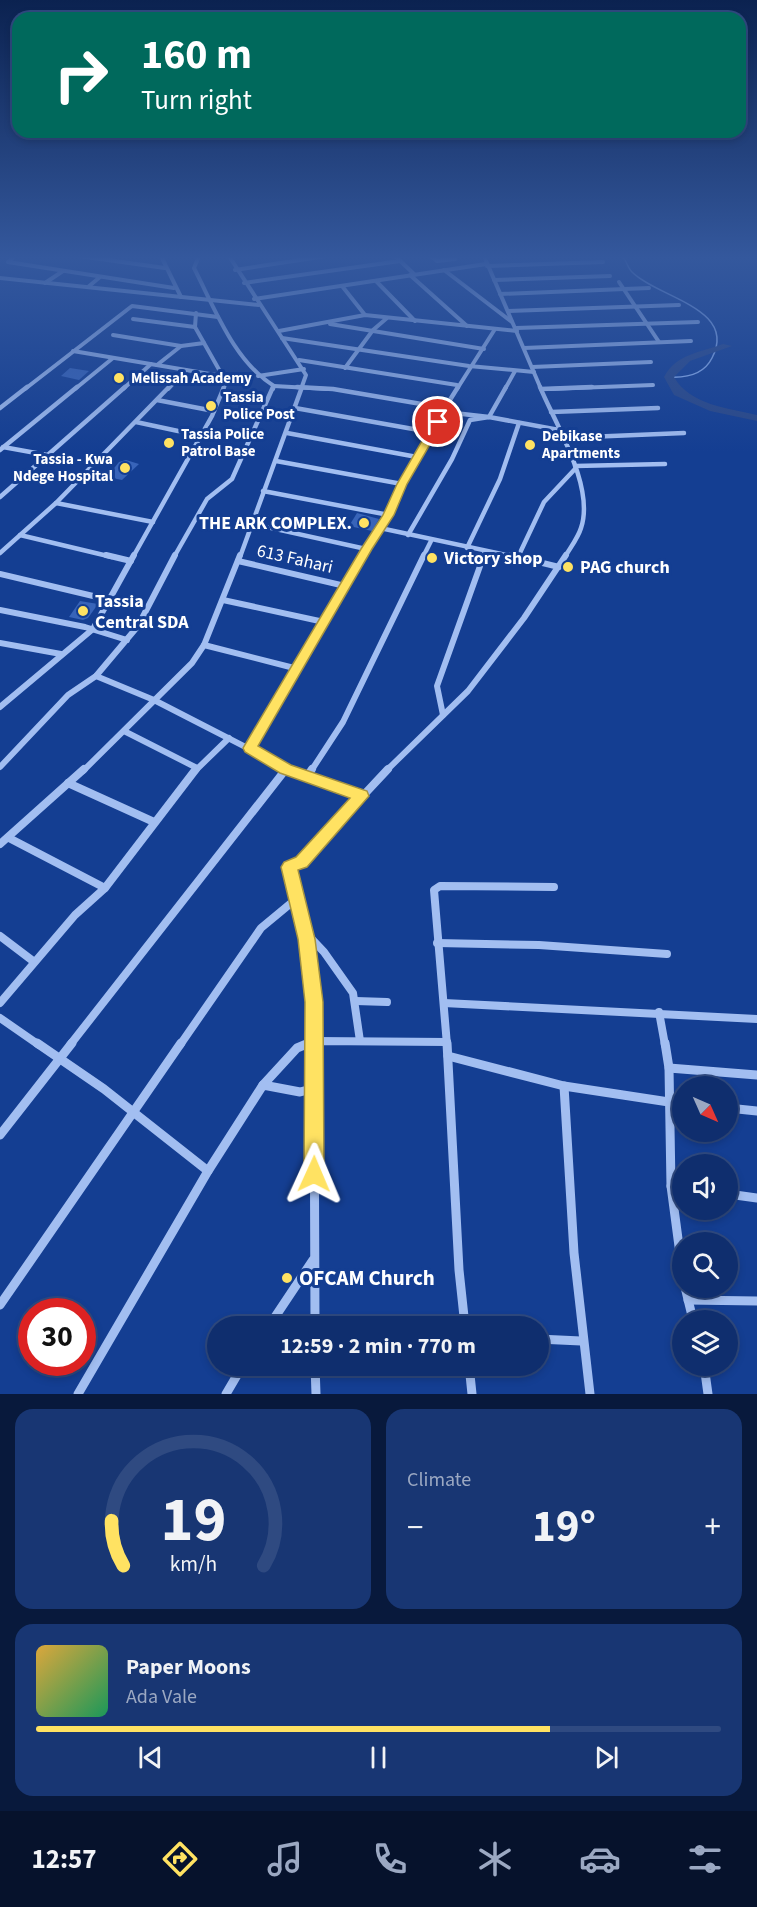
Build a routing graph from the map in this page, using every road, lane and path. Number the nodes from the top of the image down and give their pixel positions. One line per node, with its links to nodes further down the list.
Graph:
1 (112, 321): 31 (street)
2 (149, 321): 17 (street)
3 (195, 321): 17 (street)
4 (221, 321): 44 (street)
5 (271, 321): 21 (street)
6 (329, 321): 13 (street)
7 (383, 321): 20 (street)
8 (415, 321): 16 (street)
9 (462, 321): 16 (street)
10 (508, 321): 18 (street)
11 (513, 321): 18 (street)
12 (648, 321): 15 (street)
13 (323, 322): 20 (street); 21 (street)
14 (698, 322): 15 (street)
15 (650, 324): 18 (street); 25 (street)
16 (467, 326): 19 (street)
17 (195, 327): 26 (street)
18 (515, 327): 19 (street); 28 (street)
19 (495, 329): 30 (street)
20 (373, 330): 29 (street); 30 (street)
21 (279, 331): 23 (street)
22 (113, 334): 27 (street)
23 (282, 338): 29 (street); 33 (street)
24 (691, 341): 25 (street)
25 (659, 342): 28 (street)
26 (204, 343): 27 (street); 43 (street)
27 (181, 346): 36 (street)
28 (524, 348): 40 (street)
29 (358, 349): 37 (street); 38 (street)
30 (484, 349): 37 (street)
31 (73, 351): 32 (street); 51 (street)
32 (113, 358): 35 (street); 66 (street)
33 (299, 360): 38 (street); 39 (street)
34 (651, 362): 40 (street)
35 (151, 364): 36 (street); 67 (street)
36 (157, 365): 41 (street)
37 (469, 366): 42 (street); 46 (street)
38 (345, 368): 46 (street)
39 (304, 369): 44 (street); 45 (street)
40 (533, 369): 42 (street); 49 (street)
41 (186, 370): 43 (street); 50 (street)
42 (515, 371): 57 (street)
43 (222, 376): 55 (street)
44 (258, 376): 48 (street)
45 (304, 385): 48 (street); 52 (street); 54 (street)
46 (457, 385): 54 (street)
47 (653, 385): 49 (street)
48 (274, 386): 98 (street)
49 (541, 389): 56 (street)
50 (157, 400): 55 (street); 58 (street)
51 (0, 408)
52 (295, 408): 62 (street); 63 (street)
53 (658, 408): 56 (street)
54 (445, 410): 57 (street); 62 (street)
55 (214, 411): 61 (street)
56 (551, 412): 60 (street)
57 (489, 417): 59 (street); 81 (street)
58 (135, 422): 61 (street); 75 (street)
59 (519, 423): 60 (street); 83 (street)
60 (559, 430): 65 (street)
61 (203, 432): 77 (street)
62 (430, 432): 68 (street)
63 (287, 433): 68 (street); 69 (street)
64 (684, 433): 65 (street)
65 (562, 438): 71 (street)
66 (2, 448): 67 (street)
67 (47, 455): 74 (street)
68 (417, 457): 72 (street)
69 (276, 461): 72 (street); 73 (street)
70 (665, 464): 71 (street)
71 (575, 468): 87 (street); 90 (street)
72 (402, 484): 76 (street)
73 (263, 491): 76 (street); 78 (street)
74 (0, 497)
75 (56, 503): 77 (street); 80 (street)
76 (389, 515): 79 (street)
77 (153, 522): 88 (street)
78 (253, 524): 84 (street); 89 (street)
79 (380, 528): 81 (street); 84 (street)
80 (20, 535): 86 (street); 88 (street)
81 (408, 535): 82 (street)
82 (431, 541): 83 (street); 113 (street)
83 (467, 548): 85 (street)
84 (366, 549): 92 (street)
85 (485, 552): 87 (street); 106 (street)
86 (0, 553)
87 (518, 557): 90 (street)
88 (131, 561): 93 (street)
89 (238, 561): 92 (street, 613 Fahari); 94 (street)
90 (559, 567): 106 (street)
91 (0, 574): 93 (street)
92 (345, 586): 96 (street)
93 (110, 600): 97 (street)
94 (223, 600): 96 (street); 100 (street)
95 (0, 610): 97 (street)
96 (324, 622): 102 (street)
97 (93, 629): 98 (street); 101 (street)
98 (127, 639): 103 (street)
99 (2, 645): 101 (street)
100 (204, 645): 102 (street); 104 (street)
101 (62, 654): 105 (street)
102 (298, 669): 109 (street)
103 (96, 676): 104 (street); 110 (street)
104 (154, 700): 107 (street); 108 (street)
105 (0, 707)
106 (443, 715): 115 (street)
107 (124, 731): 111 (street); 114 (street)
108 (228, 738): 109 (street); 111 (street)
109 (250, 748): 112 (street)
110 (0, 767)
111 (197, 768): 116 (street)
112 (286, 769): 113 (street); 138 (street)
113 (306, 778): 115 (street)
114 (68, 783): 116 (street); 117 (street)
115 (361, 796): 121 (street)
116 (154, 822): 120 (street)
117 (9, 838): 118 (street); 120 (street)
118 (0, 844)
119 (554, 887): 124 (street)
120 (105, 888): 126 (street)
121 (296, 899): 122 (street); 148 (street)
122 (305, 933): 127 (street); 134 (street)
123 (0, 936): 126 (street)
124 (437, 943): 125 (street); 129 (street)
125 (667, 954)
126 (33, 962): 130 (street)
127 (356, 1001): 128 (street); 135 (street)
128 (387, 1002)
129 (444, 1003): 131 (street); 136 (street)
130 (0, 1004)
131 (659, 1012): 133 (street); 139 (street)
132 (0, 1018): 138 (street)
133 (757, 1019)
134 (315, 1041): 135 (street); 141 (street); 143 (street)
135 (360, 1041): 136 (street)
136 (447, 1042): 137 (street)
137 (448, 1056): 142 (street); 162 (street)
138 (60, 1059): 148 (street); 149 (street)
139 (669, 1068): 140 (street); 144 (street)
140 (757, 1075)
141 (263, 1085): 143 (street); 150 (street)
142 (564, 1086): 144 (street); 164 (street)
143 (315, 1088): 155 (street)
144 (668, 1102): 145 (street); 151 (street)
145 (672, 1103)
146 (738, 1109): 147 (street)
147 (757, 1111)
148 (131, 1113): 150 (street); 158 (street)
149 (0, 1135)
150 (208, 1172): 169 (street)
151 (670, 1186): 154 (street)
152 (738, 1195): 153 (street)
153 (757, 1198)
154 (677, 1232)
155 (313, 1259): 160 (street); 161 (street)
156 (688, 1300): 157 (street); 159 (street)
157 (757, 1301)
158 (0, 1305)
159 (690, 1310)
160 (276, 1316)
161 (315, 1316)
162 (464, 1316)
163 (549, 1340): 164 (street)
164 (581, 1341): 173 (street)
165 (237, 1376): 170 (street)
166 (315, 1376): 171 (street)
167 (470, 1376): 172 (street)
168 (706, 1376): 174 (street)
169 (78, 1394)
170 (226, 1394)
171 (316, 1394)
172 (472, 1394)
173 (590, 1394)
174 (708, 1394)

